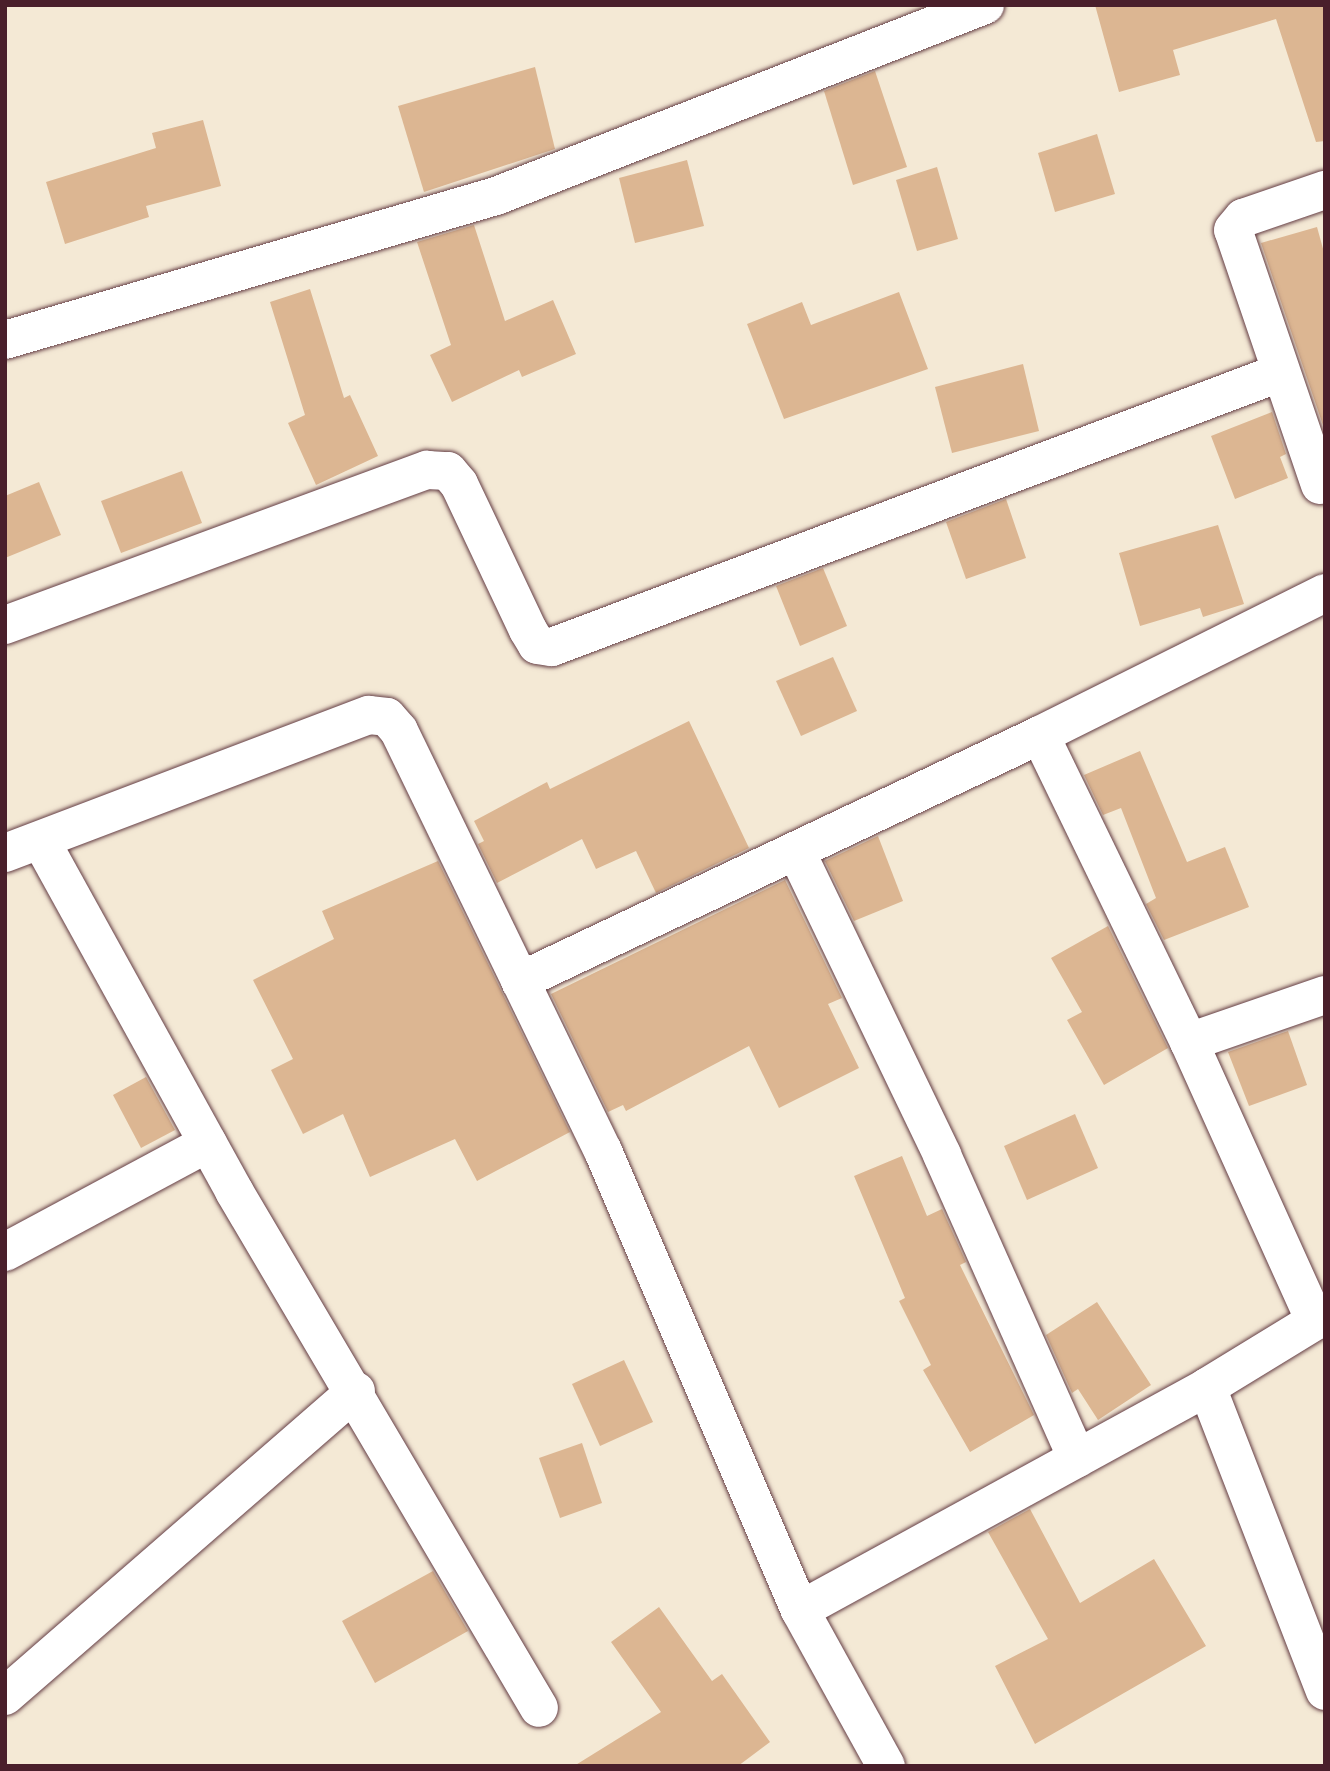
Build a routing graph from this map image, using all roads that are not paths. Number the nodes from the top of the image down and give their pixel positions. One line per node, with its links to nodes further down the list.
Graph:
1 (985, 5): 3 (street)
2 (1325, 190): 4 (street)
3 (5, 340)
4 (1279, 373): 5 (street); 7 (street)
5 (1323, 489)
6 (1325, 593): 8 (street)
7 (5, 625)
8 (1040, 735): 10 (street); 14 (street)
9 (41, 841): 11 (street); 12 (street); 15 (street)
10 (796, 851): 12 (street); 20 (street)
11 (5, 853)
12 (520, 981): 21 (street)
13 (1325, 995): 14 (street)
14 (1189, 1042): 17 (street)
15 (208, 1143): 16 (street); 19 (street)
16 (5, 1252)
17 (1320, 1319): 18 (street)
18 (1207, 1387): 20 (street); 22 (street)
19 (356, 1391): 23 (street); 24 (street)
20 (1077, 1458): 21 (street)
21 (800, 1610): 25 (street)
22 (1325, 1691)
23 (5, 1696)
24 (539, 1708)
25 (886, 1766)

